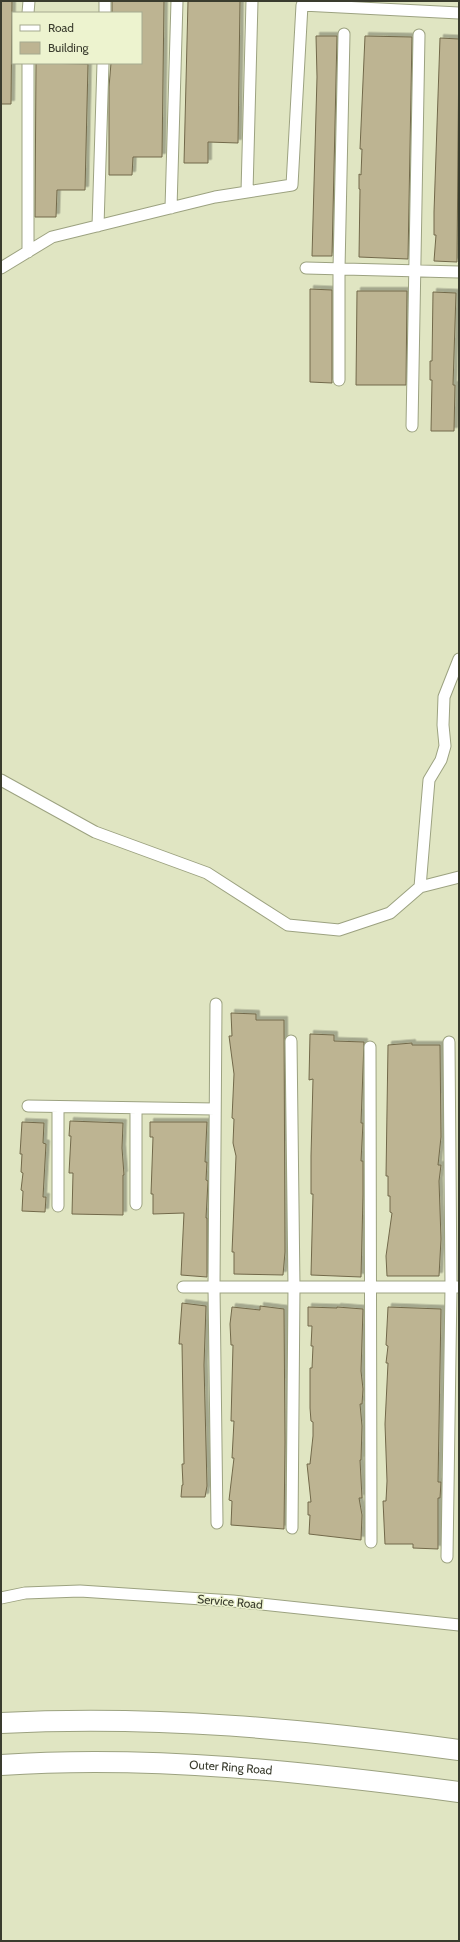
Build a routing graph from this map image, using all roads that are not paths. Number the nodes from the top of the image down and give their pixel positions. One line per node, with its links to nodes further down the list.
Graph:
1 (28, 1): 7 (street)
2 (105, 1): 8 (street)
3 (177, 1): 15 (street)
4 (252, 1): 14 (street)
5 (329, 4): 6 (street); 14 (street)
6 (402, 6): 9 (street)
7 (28, 12)
8 (105, 12)
9 (459, 13)
10 (344, 34): 20 (street)
11 (419, 35): 21 (street)
12 (28, 64): 17 (street)
13 (103, 64): 16 (street)
14 (247, 192): 15 (street)
15 (171, 208): 16 (street)
16 (98, 226): 17 (street)
17 (28, 252): 18 (street)
18 (1, 268)
19 (306, 268): 20 (street)
20 (339, 269): 21 (street); 23 (street)
21 (416, 271): 22 (street); 24 (street)
22 (459, 272)
23 (339, 380)
24 (412, 426)
25 (459, 659): 28 (street)
26 (1, 780): 28 (street)
27 (459, 877): 28 (street)
28 (420, 887)
29 (216, 1004): 36 (street)
30 (291, 1041): 41 (street)
31 (449, 1042): 43 (street)
32 (370, 1047): 42 (street)
33 (28, 1106): 34 (street)
34 (58, 1107): 35 (street); 38 (street)
35 (136, 1108): 36 (street); 37 (street)
36 (215, 1109): 40 (street)
37 (136, 1204)
38 (58, 1206)
39 (183, 1287): 40 (street)
40 (214, 1287): 41 (street); 44 (street)
41 (294, 1287): 42 (street); 45 (street)
42 (370, 1287): 43 (street); 46 (street)
43 (455, 1287): 47 (street)
44 (217, 1523)
45 (292, 1528)
46 (372, 1542)
47 (446, 1557)
48 (1, 1598): 49 (street, Service Road)
49 (459, 1625)
50 (1, 1723): 51 (highway)
51 (459, 1750)
52 (1, 1765): 53 (highway, Outer Ring Road)
53 (459, 1792)

